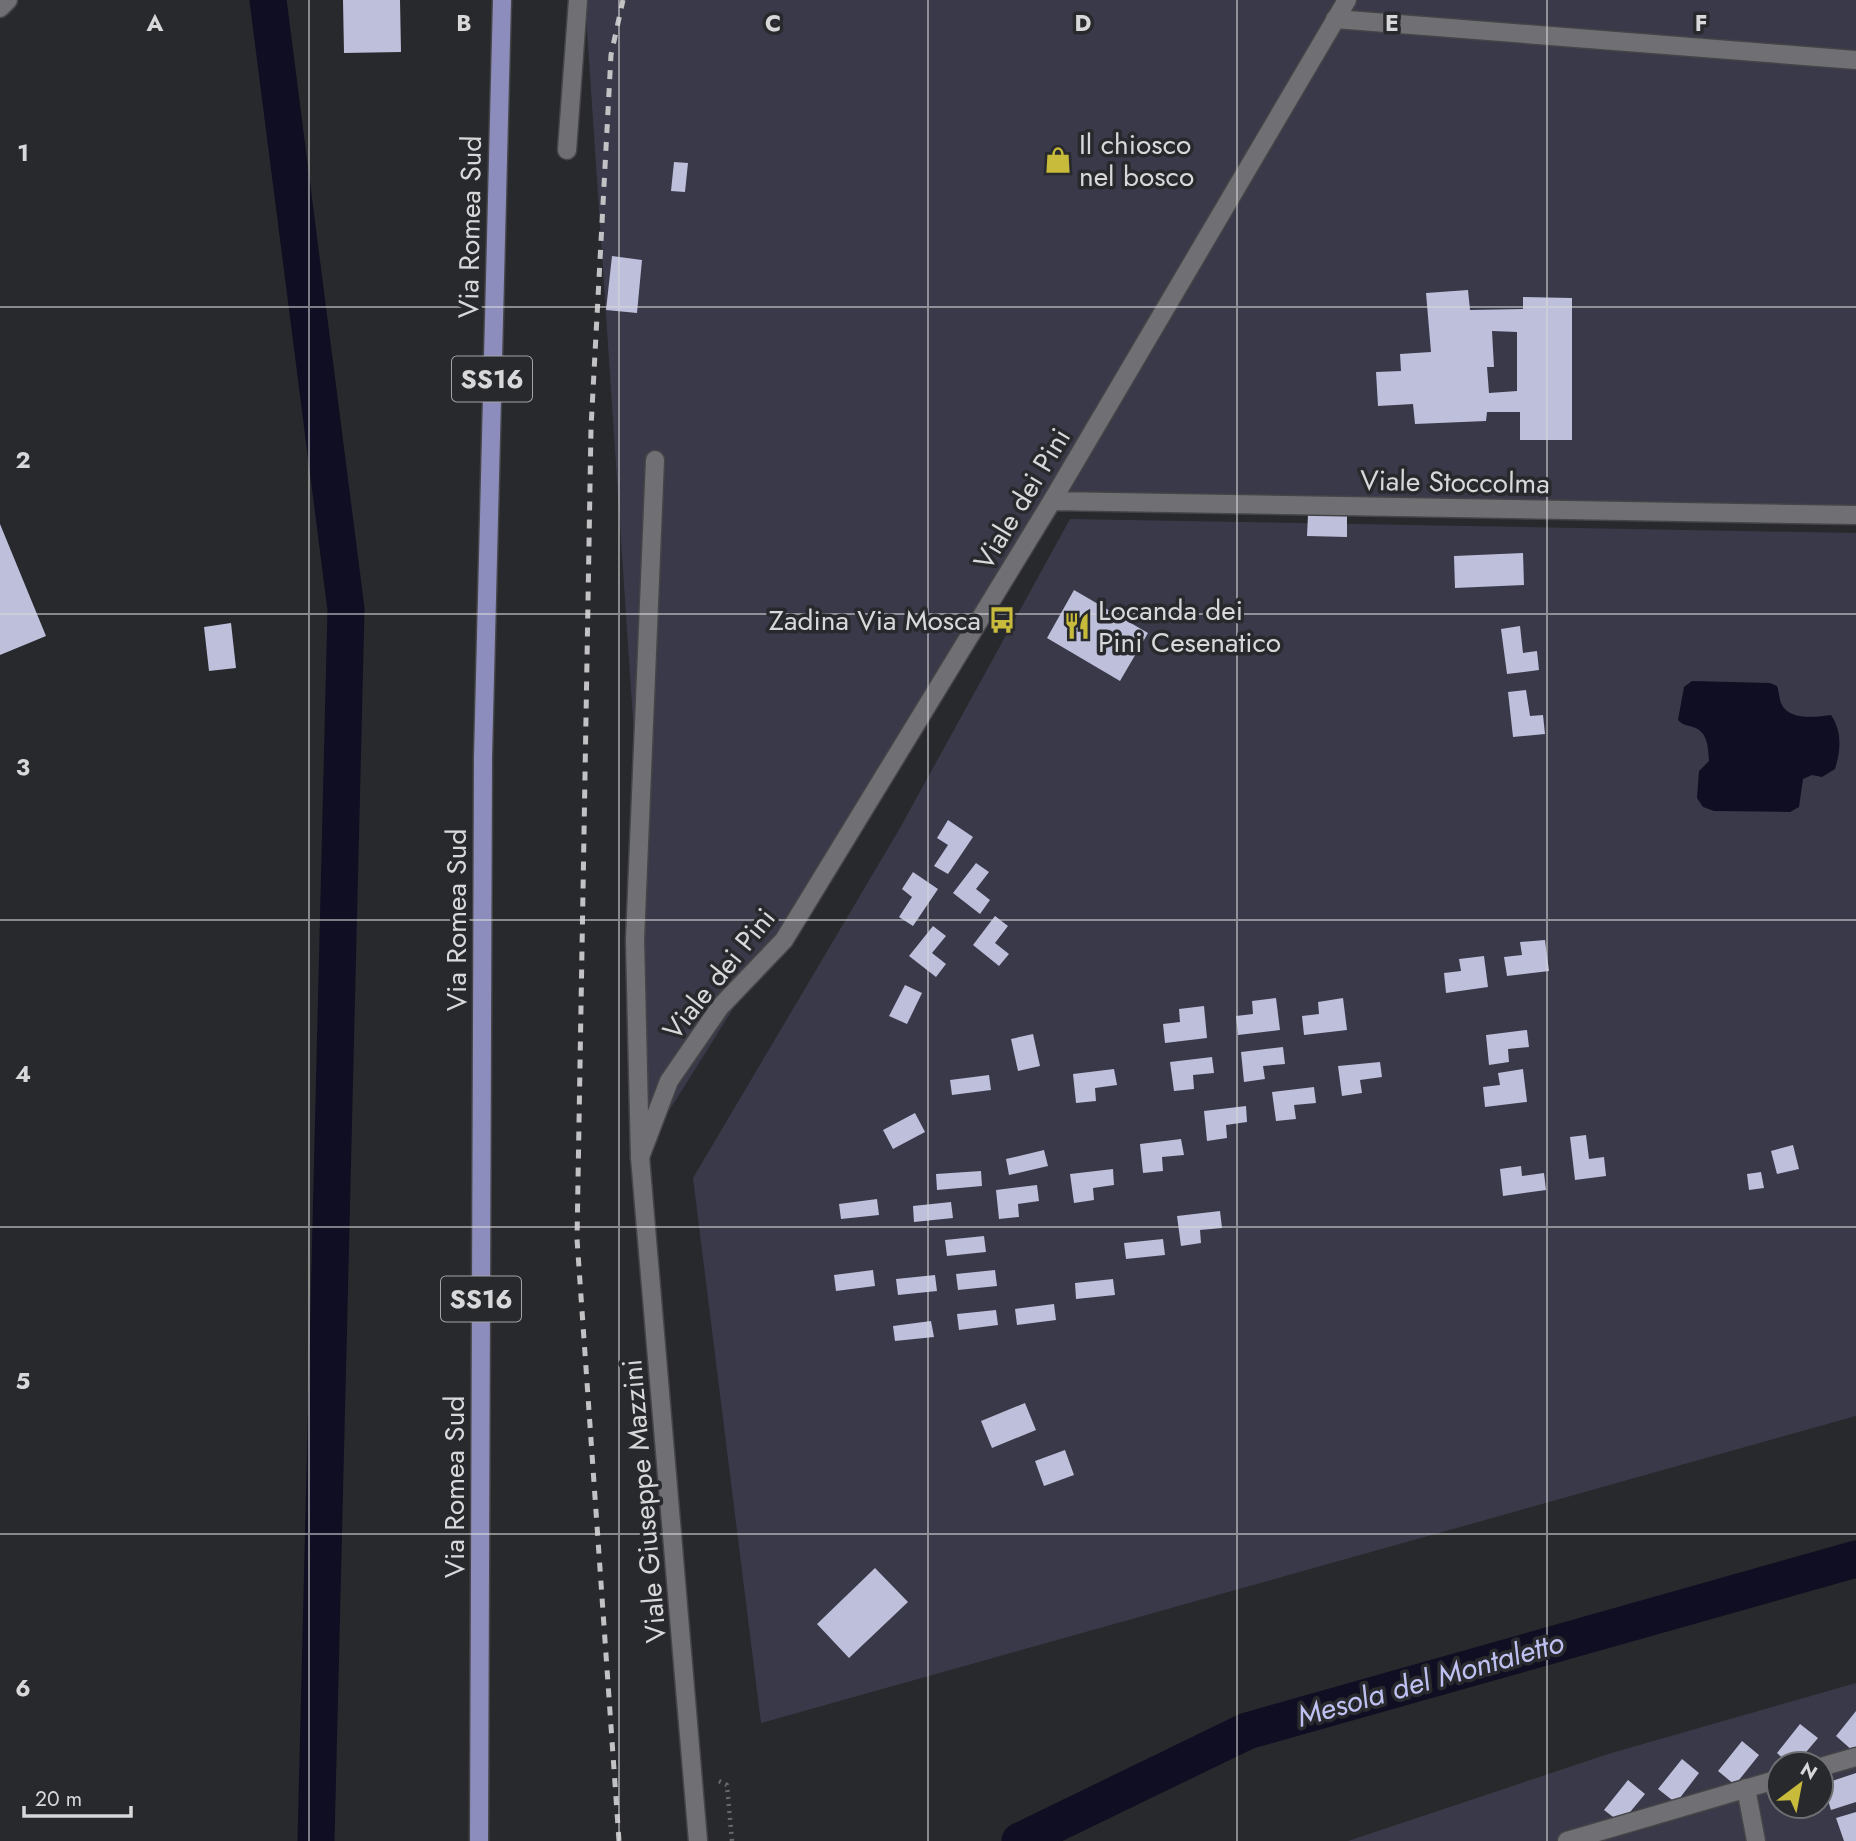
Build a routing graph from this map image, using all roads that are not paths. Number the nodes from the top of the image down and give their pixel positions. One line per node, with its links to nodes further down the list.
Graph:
1 (8, 0): 5 (street)
2 (502, 0): 17 (main road, Via Romea Sud / SS16)
3 (578, 0): 8 (street)
4 (1348, 0): 6 (street, Viale dei Pini)
5 (0, 8)
6 (1335, 19): 7 (street); 10 (street, Viale dei Pini)
7 (1856, 60)
8 (567, 150)
9 (656, 460): 12 (street, Viale Giuseppe Mazzini)
10 (1052, 501): 11 (street, Viale Stoccolma); 12 (street, Viale dei Pini)
11 (1856, 515)
12 (640, 1157): 18 (street, Viale Giuseppe Mazzini)
13 (1856, 1757): 14 (street)
14 (1835, 1763)
15 (1765, 1783): 16 (street)
16 (1746, 1788): 19 (street); 20 (street)
17 (480, 1841)
18 (698, 1841)
19 (1567, 1841)
20 (1756, 1841)

